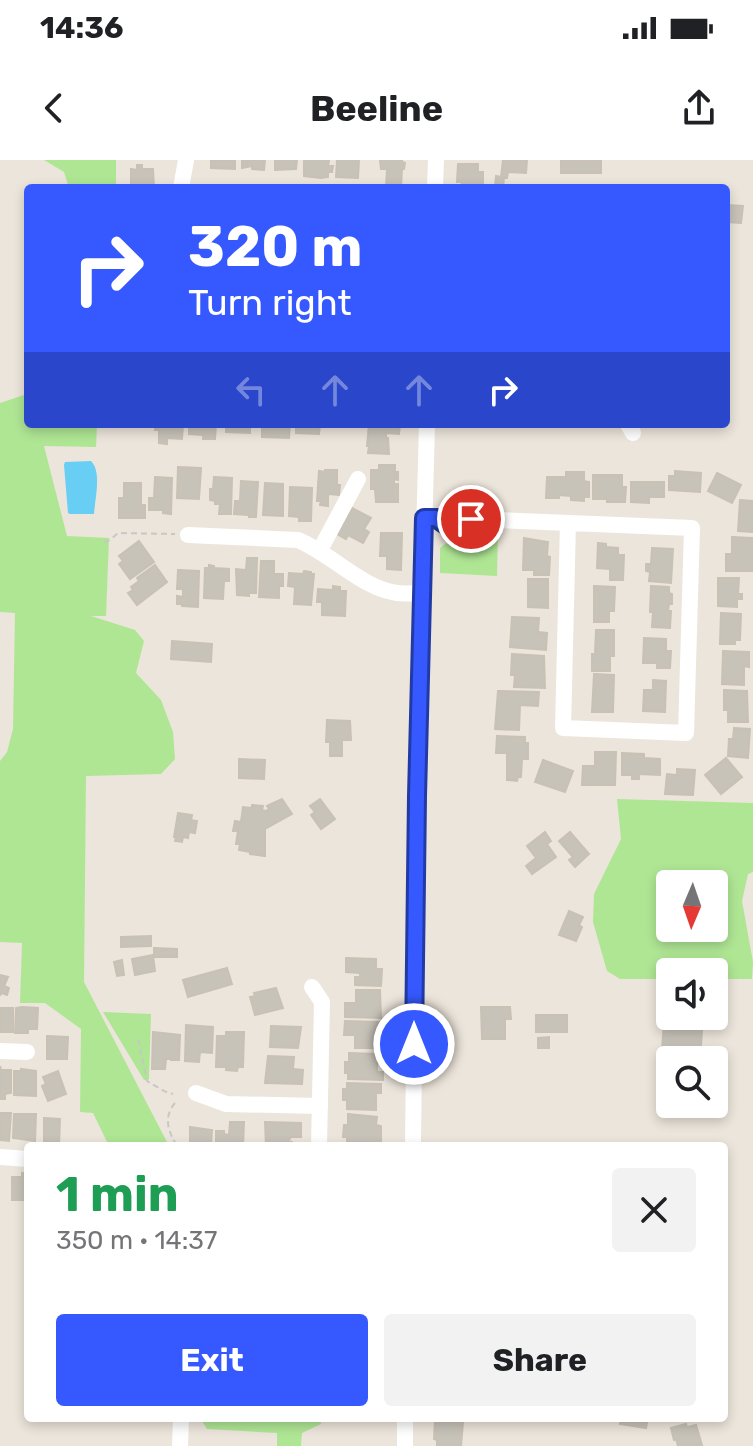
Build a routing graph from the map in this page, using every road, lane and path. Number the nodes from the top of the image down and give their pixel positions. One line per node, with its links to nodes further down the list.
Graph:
1 (186, 160): 3 (street)
2 (436, 160): 4 (street)
3 (182, 184)
4 (435, 184)
5 (427, 428): 7 (street)
6 (358, 479): 11 (street)
7 (431, 518): 8 (street); 12 (street)
8 (568, 523): 8 (street)
9 (188, 535): 10 (path); 11 (street)
10 (104, 542)
11 (320, 550): 12 (street)
12 (422, 593): 23 (street)
13 (312, 987): 20 (street)
14 (138, 1039): 18 (path)
15 (0, 1051): 16 (street)
16 (27, 1052)
17 (196, 1093): 20 (street)
18 (173, 1094)
19 (175, 1103): 21 (path)
20 (320, 1106): 22 (street)
21 (175, 1142)
22 (319, 1142)
23 (413, 1142)
24 (0, 1157): 25 (street)
25 (24, 1159)
26 (181, 1422): 28 (street)
27 (405, 1422): 29 (street)
28 (180, 1446)
29 (405, 1446)

